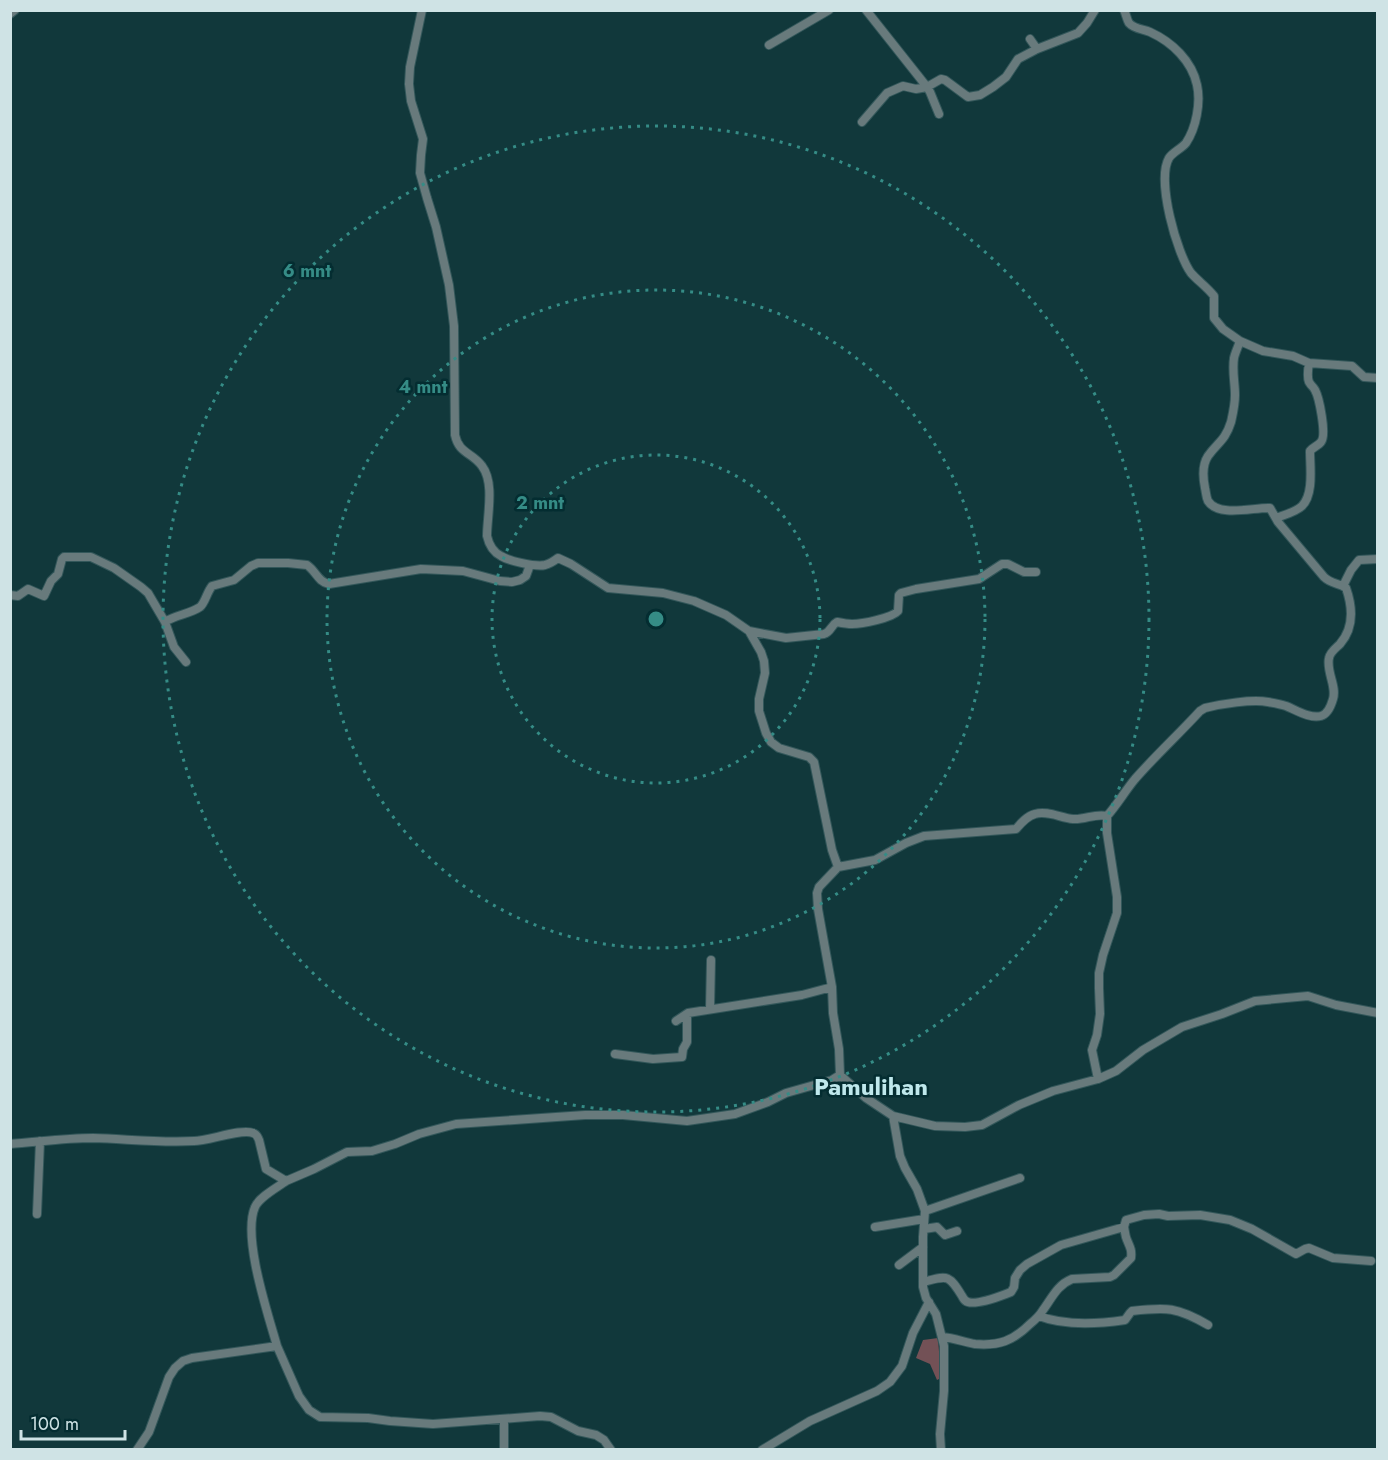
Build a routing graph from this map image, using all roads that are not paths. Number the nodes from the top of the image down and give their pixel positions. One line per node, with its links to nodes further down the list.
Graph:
1 (15, 10): 7 (street)
2 (422, 10): 19 (street)
3 (829, 10): 9 (street)
4 (866, 10): 11 (street)
5 (1095, 10): 10 (street)
6 (1124, 10): 14 (street)
7 (10, 14)
8 (1030, 39): 10 (street)
9 (769, 45)
10 (1037, 49): 11 (street)
11 (927, 87): 12 (street); 13 (street)
12 (939, 114)
13 (862, 122)
14 (1240, 341): 15 (street); 17 (street)
15 (1309, 363): 16 (street); 17 (street)
16 (1377, 378)
17 (1276, 518): 21 (street)
18 (1377, 559): 21 (street)
19 (530, 565): 23 (street); 24 (street)
20 (1036, 572): 24 (street)
21 (1343, 586): 26 (street)
22 (10, 595): 23 (street)
23 (165, 622): 25 (street)
24 (749, 631): 27 (street)
25 (186, 662)
26 (1107, 816): 27 (street); 36 (street)
27 (838, 867): 29 (street)
28 (711, 960): 30 (street)
29 (832, 987): 30 (street); 35 (street)
30 (710, 1009): 32 (street)
31 (1377, 1013): 36 (street)
32 (687, 1014): 33 (street); 34 (street)
33 (676, 1020)
34 (615, 1054)
35 (840, 1075): 37 (street); 41 (street)
36 (1098, 1079): 37 (street)
37 (893, 1116): 43 (street)
38 (40, 1141): 39 (street); 41 (street); 42 (street)
39 (10, 1144)
40 (1020, 1178): 43 (street)
41 (286, 1181): 56 (street)
42 (37, 1214)
43 (924, 1215): 44 (street); 46 (street)
44 (875, 1227)
45 (1124, 1227): 49 (street); 51 (street); 53 (street)
46 (924, 1229): 47 (street); 48 (street)
47 (957, 1231)
48 (923, 1247): 50 (street); 51 (street)
49 (1371, 1261)
50 (899, 1265)
51 (923, 1282): 52 (street)
52 (929, 1302): 55 (street); 61 (street)
53 (1039, 1316): 54 (street); 55 (street)
54 (1208, 1325)
55 (942, 1336): 62 (street)
56 (277, 1346): 57 (street); 58 (street)
57 (504, 1419): 59 (street); 60 (street)
58 (137, 1449)
59 (504, 1449)
60 (611, 1449)
61 (762, 1449)
62 (941, 1449)

